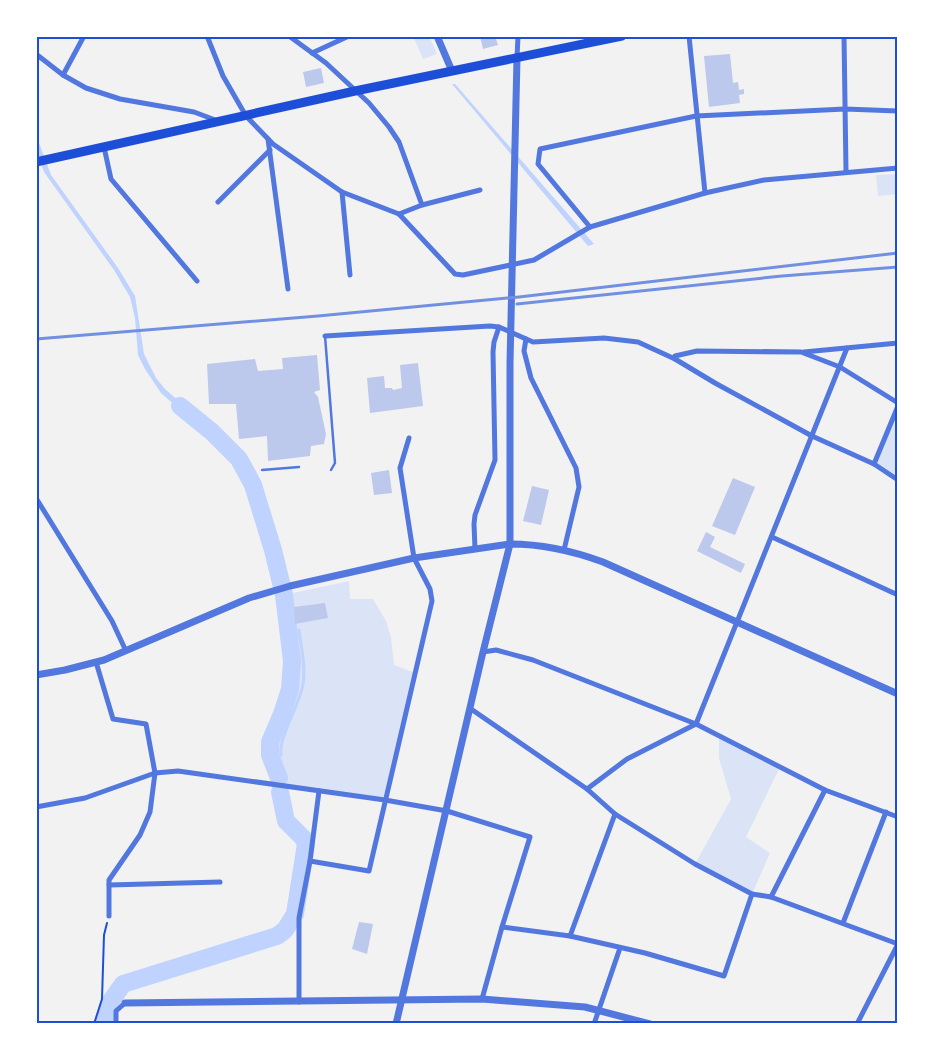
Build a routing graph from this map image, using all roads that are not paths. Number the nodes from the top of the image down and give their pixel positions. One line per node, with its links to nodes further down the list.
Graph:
1 (84, 36): 14 (street)
2 (207, 36): 18 (street)
3 (289, 36): 10 (street)
4 (349, 36): 10 (street)
5 (437, 36): 13 (street)
6 (518, 36): 12 (street)
7 (622, 36): 12 (highway)
8 (689, 36): 19 (street)
9 (844, 36): 16 (street)
10 (312, 53): 15 (street)
11 (36, 54): 14 (street)
12 (517, 58): 13 (highway); 55 (street)
13 (452, 71): 15 (highway)
14 (63, 75): 20 (street)
15 (355, 91): 18 (highway); 31 (street)
16 (845, 109): 17 (street); 19 (street); 26 (street)
17 (898, 112)
18 (246, 116): 20 (highway); 21 (street)
19 (696, 116): 29 (street); 33 (street)
20 (221, 122): 22 (highway)
21 (268, 139): 23 (street); 28 (street)
22 (104, 147): 24 (highway); 35 (street)
23 (270, 150): 30 (street); 36 (street)
24 (36, 162)
25 (898, 168): 26 (street)
26 (846, 171): 29 (street)
27 (480, 190): 31 (street)
28 (342, 192): 32 (street); 34 (street)
29 (705, 193): 33 (street)
30 (218, 202)
31 (422, 205): 32 (street)
32 (399, 214): 33 (street)
33 (590, 227)
34 (350, 275)
35 (197, 281)
36 (288, 289)
37 (499, 327): 38 (street); 39 (street); 56 (street)
38 (325, 336): 51 (lane)
39 (526, 339): 43 (street); 57 (street)
40 (898, 343): 41 (street)
41 (847, 348): 42 (street); 44 (street)
42 (801, 352): 43 (street); 44 (street)
43 (675, 359): 46 (street)
44 (840, 367): 45 (street); 46 (street)
45 (898, 405): 48 (street)
46 (812, 436): 48 (street); 54 (street)
47 (409, 438): 58 (street)
48 (874, 464): 52 (street)
49 (299, 467): 50 (lane)
50 (262, 470)
51 (331, 470)
52 (898, 480)
53 (36, 498): 61 (street)
54 (772, 538): 59 (street); 60 (street)
55 (510, 544): 56 (street); 57 (street); 62 (street)
56 (475, 549): 58 (street)
57 (564, 550): 60 (street)
58 (414, 558): 61 (street); 72 (street)
59 (898, 595)
60 (738, 622): 65 (street); 67 (street)
61 (126, 651): 63 (street)
62 (483, 652): 66 (street); 67 (street)
63 (96, 662): 64 (street); 68 (street)
64 (36, 675)
65 (898, 694)
66 (471, 709): 69 (street); 74 (street)
67 (696, 724): 69 (street); 70 (street)
68 (155, 773): 71 (street); 73 (street); 80 (street)
69 (587, 789): 76 (street)
70 (826, 790): 75 (street); 82 (street)
71 (319, 792): 72 (street); 78 (street)
72 (385, 800): 74 (street); 78 (street)
73 (36, 807)
74 (447, 811): 85 (street); 90 (street)
75 (886, 812): 77 (street); 84 (street)
76 (615, 814): 81 (street); 86 (street)
77 (898, 817)
78 (310, 860): 91 (street)
79 (220, 882): 80 (street)
80 (109, 885): 83 (street)
81 (752, 894): 82 (street); 88 (street)
82 (771, 897): 84 (street)
83 (109, 916)
84 (843, 923): 87 (street)
85 (502, 927): 86 (street); 89 (street)
86 (570, 936): 88 (street)
87 (898, 944): 98 (street)
88 (620, 948): 93 (street)
89 (482, 999): 90 (street); 93 (street)
90 (401, 1001): 91 (street); 95 (street)
91 (299, 1002): 92 (street)
92 (125, 1003): 94 (street)
93 (598, 1010): 96 (street); 97 (street)
94 (116, 1024)
95 (396, 1024)
96 (594, 1024)
97 (650, 1024)
98 (857, 1024)

